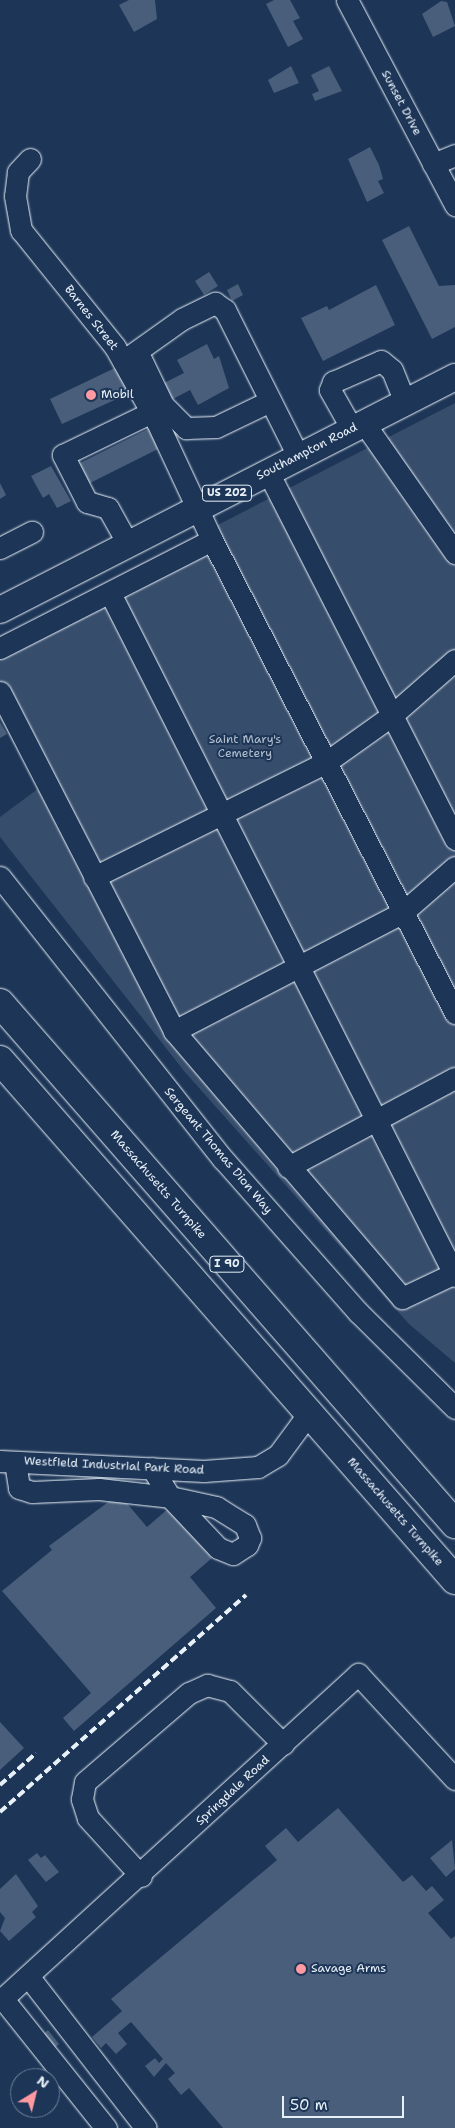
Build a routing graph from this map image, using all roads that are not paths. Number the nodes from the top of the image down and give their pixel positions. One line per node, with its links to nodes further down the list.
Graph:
1 (347, 0): 4 (street, Sunset Drive)
2 (455, 154): 4 (street)
3 (30, 159): 6 (street, Barnes Street)
4 (433, 164): 5 (street, Sunset Drive)
5 (455, 206)
6 (130, 357): 8 (street); 8 (street); 10 (street, Barnes Street)
7 (453, 382): 9 (main road, Southampton Road / US 202)
8 (270, 401): 12 (street)
9 (405, 402): 11 (main road, Southampton Road / US 202); 11 (street)
10 (152, 412): 14 (street, Barnes Street); 17 (street)
11 (358, 426): 12 (main road, Southampton Road / US 202); 19 (street)
12 (298, 456): 13 (main road, Southampton Road / US 202)
13 (268, 472): 14 (main road, Southampton Road / US 202); 25 (street)
14 (197, 508): 16 (street, Barnes Street); 17 (main road, Southampton Road / US 202)
15 (32, 532): 18 (street)
16 (212, 540): 20 (street); 26 (street, Barnes Street)
17 (128, 544): 21 (main road, Southampton Road / US 202)
18 (0, 548)
19 (455, 553)
20 (110, 593): 22 (street); 27 (street)
21 (0, 610)
22 (0, 648)
23 (455, 660): 25 (street)
24 (0, 692): 31 (street)
25 (391, 716): 26 (street); 28 (street)
26 (325, 763): 27 (street); 32 (street, Barnes Street)
27 (219, 814): 31 (street); 33 (street)
28 (455, 838)
29 (455, 867): 32 (street)
30 (0, 877): 44 (street, Sergeant Thomas Dion Way)
31 (94, 877): 38 (street)
32 (402, 913): 33 (street); 36 (street, Barnes Street)
33 (297, 966): 38 (street); 41 (street)
34 (0, 998): 37 (highway)
35 (0, 1004): 37 (highway, Massachusetts Turnpike / I 90)
36 (455, 1013)
37 (24, 1031): 48 (highway, Massachusetts Turnpike / I 90)
38 (174, 1031): 42 (street)
39 (0, 1060): 45 (highway, Massachusetts Turnpike / I 90)
40 (455, 1078): 41 (street)
41 (376, 1121): 42 (street); 43 (street)
42 (288, 1167): 43 (street)
43 (455, 1274)
44 (455, 1408)
45 (309, 1413): 47 (street, Westfield Industrial Park Road); 51 (highway, Massachusetts Turnpike / I 90)
46 (8, 1461): 47 (street, Westfield Industrial Park Road); 47 (street)
47 (152, 1468)
48 (417, 1481): 49 (street); 50 (highway, Massachusetts Turnpike / I 90)
49 (455, 1508)
50 (455, 1524)
51 (455, 1580)
52 (283, 1744): 53 (street, Springdale Road); 54 (street, Springdale Road); 54 (street)
53 (455, 1779)
54 (135, 1882): 55 (street, Springdale Road)
55 (28, 1976): 56 (street, Springdale Road); 58 (street)
56 (1, 2000): 57 (street)
57 (106, 2128)
58 (146, 2128)

